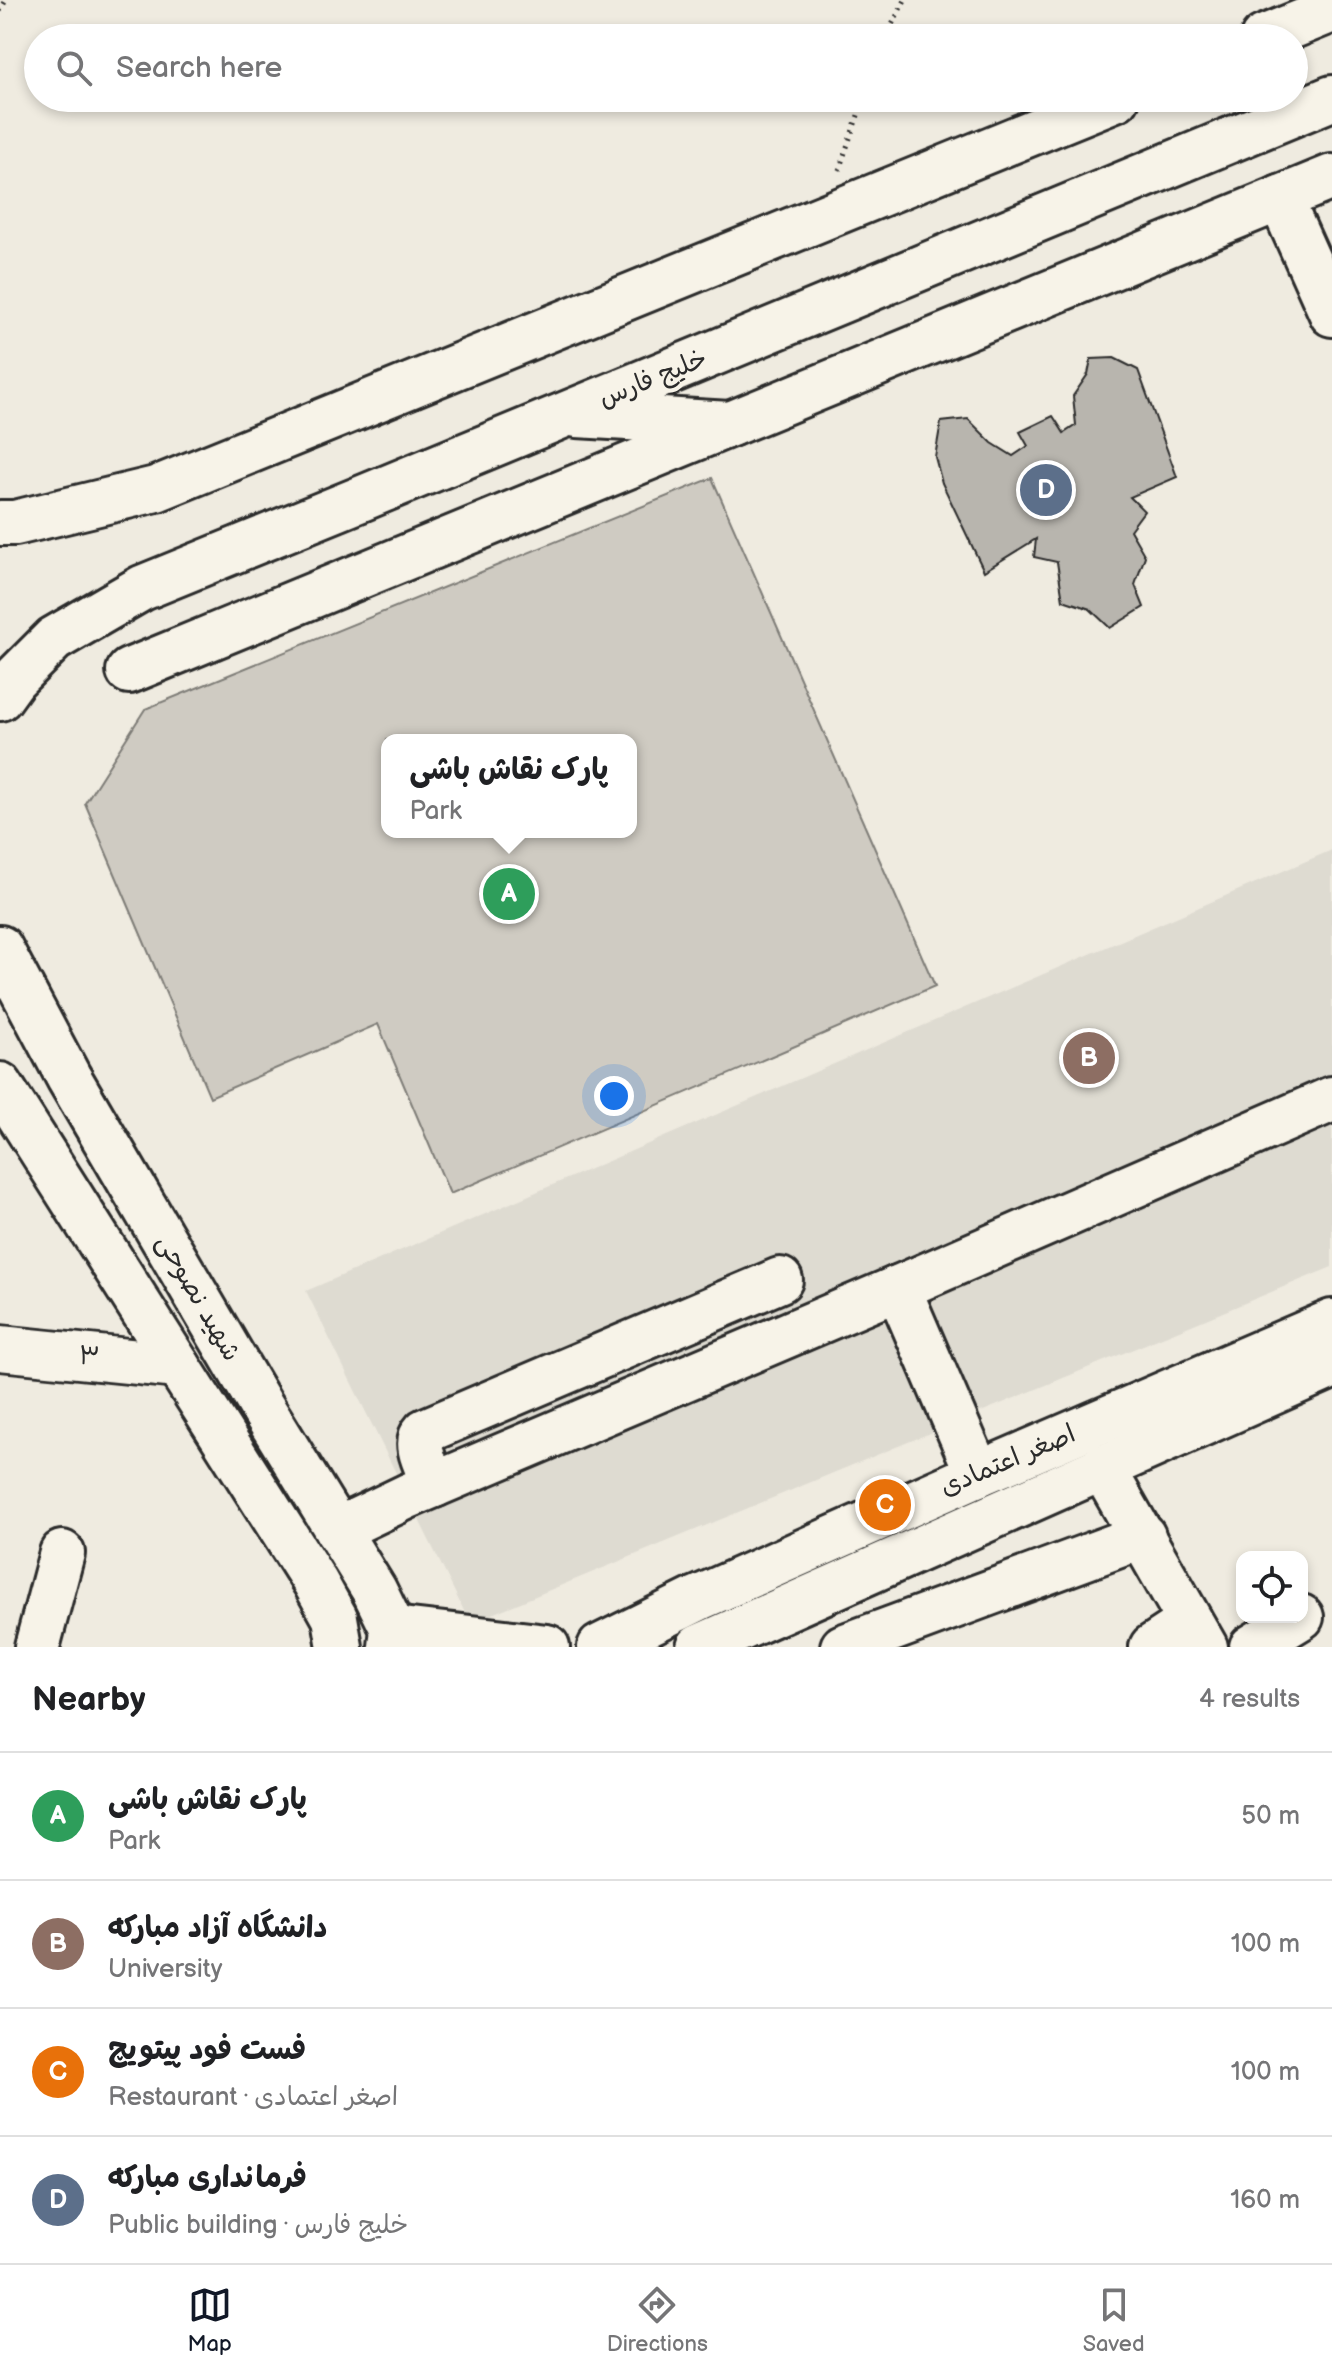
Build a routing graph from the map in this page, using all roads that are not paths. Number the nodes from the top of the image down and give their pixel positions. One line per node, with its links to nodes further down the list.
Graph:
1 (1332, 10): 2 (main road)
2 (1298, 24)
3 (1332, 98): 4 (main road, خلیج فارس)
4 (1308, 108)
5 (1083, 112): 12 (main road)
6 (1298, 112): 10 (main road, خلیج فارس)
7 (1332, 177): 8 (main road)
8 (1280, 198): 9 (main road); 11 (main road)
9 (1332, 314)
10 (566, 415): 11 (main road); 14 (main road, خلیج فارس)
11 (730, 424): 13 (main road)
12 (0, 523)
13 (129, 671)
14 (0, 698)
15 (0, 948): 16 (main road, شهید نصوحی)
16 (69, 1078): 17 (main road); 27 (main road, شهید نصوحی)
17 (8, 1098): 23 (main road, شهید نصوحی)
18 (1332, 1099): 20 (main road)
19 (780, 1280): 26 (main road)
20 (898, 1288): 25 (main road); 26 (main road)
21 (1328, 1343): 24 (main road, اصغر اعتمادی); 25 (main road, اصغر اعتمادی)
22 (0, 1348): 23 (main road, ۳)
23 (178, 1366): 36 (main road, شهید نصوحی)
24 (1102, 1467): 28 (main road); 39 (main road, اصغر اعتمادی)
25 (978, 1474): 38 (main road, اصغر اعتمادی)
26 (434, 1485): 27 (main road)
27 (337, 1530): 34 (main road, شهید نصوحی)
28 (1143, 1536): 33 (main road); 40 (main road)
29 (62, 1553): 35 (main road)
30 (1332, 1598): 31 (main road)
31 (1308, 1613)
32 (1292, 1623): 42 (main road)
33 (1197, 1635): 41 (main road)
34 (392, 1638): 37 (main road)
35 (37, 1647)
36 (340, 1647)
37 (547, 1647)
38 (600, 1647)
39 (699, 1647)
40 (843, 1647)
41 (1152, 1647)
42 (1252, 1647)

